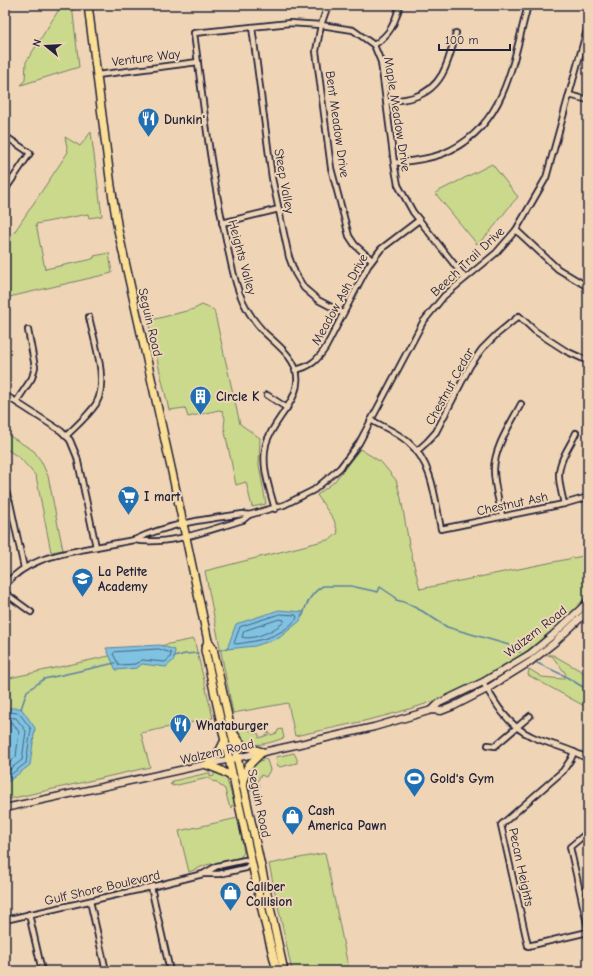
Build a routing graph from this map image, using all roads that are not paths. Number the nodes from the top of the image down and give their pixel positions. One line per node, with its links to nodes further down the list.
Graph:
1 (88, 5): 12 (main road, Seguin Road)
2 (328, 5): 5 (street, Bent Meadow Drive)
3 (400, 5): 10 (street)
4 (528, 5): 17 (street)
5 (321, 25): 7 (street, Maple Meadow Drive); 10 (street, Maple Meadow Drive); 23 (street, Bent Meadow Drive)
6 (588, 26): 13 (street, Beech Trail Drive)
7 (252, 27): 8 (street, Maple Meadow Drive); 19 (street, Steep Valley)
8 (194, 33): 11 (street, Heights Valley)
9 (456, 33): 15 (street)
10 (374, 45): 15 (street, Maple Meadow Drive)
11 (198, 62): 12 (street, Venture Way); 21 (street, Heights Valley)
12 (97, 75): 46 (main road, Seguin Road)
13 (569, 95): 14 (street); 22 (street, Beech Trail Drive)
14 (588, 100)
15 (386, 102): 17 (street, Maple Meadow Drive)
16 (5, 136): 18 (street)
17 (394, 164): 20 (street, Maple Meadow Drive)
18 (5, 190)
19 (279, 209): 21 (street); 26 (street, Steep Valley)
20 (419, 220): 23 (street, Meadow Ash Drive); 24 (street, Maple Meadow Drive)
21 (222, 223): 30 (street, Heights Valley)
22 (516, 230): 24 (street, Beech Trail Drive); 25 (street)
23 (372, 260): 26 (street, Meadow Ash Drive)
24 (465, 278): 36 (street, Beech Trail Drive)
25 (588, 287)
26 (343, 313): 30 (street, Meadow Ash Drive)
27 (89, 317): 38 (street)
28 (28, 330): 33 (street)
29 (588, 361): 39 (street, Chestnut Cedar)
30 (296, 370): 35 (street)
31 (5, 395): 33 (street)
32 (267, 395): 35 (street)
33 (16, 402): 38 (street)
34 (521, 404): 45 (street)
35 (287, 408): 43 (street)
36 (371, 420): 39 (street); 43 (street, Beech Trail Drive)
37 (576, 434): 42 (street)
38 (66, 436): 49 (street)
39 (417, 451): 45 (street, Chestnut Ash)
40 (5, 490): 50 (street)
41 (588, 497): 42 (street, Chestnut Ash)
42 (564, 504): 45 (street, Chestnut Ash)
43 (274, 509): 44 (street, Beech Trail Drive)
44 (249, 515): 46 (street, Beech Trail Drive); 47 (street, Beech Trail Drive)
45 (502, 516)
46 (183, 523): 47 (main road, Seguin Road); 48 (street, Beech Trail Drive)
47 (186, 537): 48 (street, Beech Trail Drive); 56 (main road, Seguin Road)
48 (134, 540): 49 (street, Beech Trail Drive)
49 (96, 547): 50 (street, Beech Trail Drive)
50 (24, 568): 51 (street, Beech Trail Drive)
51 (5, 585)
52 (5, 592): 55 (street)
53 (588, 602): 57 (street, Walzem Road)
54 (588, 611): 58 (street, Walzem Road)
55 (31, 612)
56 (208, 641): 62 (main road, Seguin Road); 63 (main road, Seguin Road)
57 (483, 682): 58 (street); 59 (street, Walzem Road)
58 (487, 689): 59 (street, Walzem Road); 61 (street)
59 (432, 710): 65 (street, Walzem Road)
60 (530, 716): 61 (street)
61 (517, 728): 64 (street); 66 (street)
62 (231, 730): 65 (main road); 67 (main road, Seguin Road)
63 (225, 740): 69 (main road, Seguin Road); 70 (main road)
64 (488, 745)
65 (262, 752): 67 (street, Walzem Road); 72 (main road)
66 (574, 752): 68 (street); 84 (street, Pecan Heights)
67 (238, 758): 69 (street, Walzem Road); 72 (main road, Seguin Road)
68 (588, 759)
69 (230, 760): 70 (street, Walzem Road); 71 (main road, Seguin Road)
70 (207, 765): 71 (main road); 73 (street, Walzem Road)
71 (234, 778): 76 (main road, Seguin Road)
72 (243, 780): 75 (main road, Seguin Road)
73 (5, 808)
74 (588, 832): 83 (street)
75 (256, 840): 76 (main road); 78 (main road, Seguin Road)
76 (252, 862): 77 (street, Gulf Shore Boulevard); 77 (street, Gulf Shore Boulevard); 78 (main road); 88 (main road, Seguin Road)
77 (203, 874): 79 (street, Gulf Shore Boulevard)
78 (264, 879): 89 (main road, Seguin Road)
79 (151, 887): 80 (street, Gulf Shore Boulevard); 87 (street)
80 (90, 901): 81 (street, Gulf Shore Boulevard); 86 (street)
81 (29, 914): 82 (street, Gulf Shore Boulevard); 85 (street)
82 (5, 920)
83 (588, 928)
84 (588, 932)
85 (42, 971)
86 (106, 971)
87 (170, 971)
88 (277, 971)
89 (284, 971)

